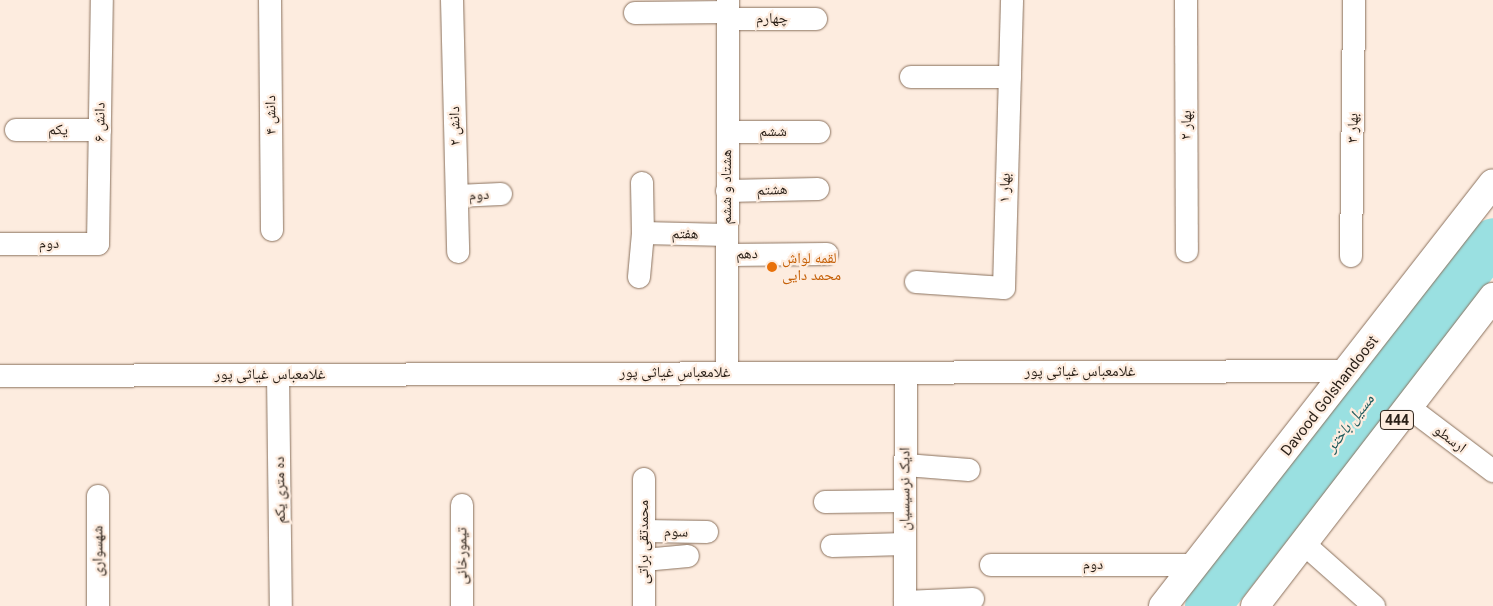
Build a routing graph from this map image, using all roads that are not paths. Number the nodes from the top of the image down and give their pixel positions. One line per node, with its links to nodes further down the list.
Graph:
1 (102, 0): 13 (street, دانش ۶)
2 (270, 0): 22 (street, دانش ۴)
3 (452, 0): 21 (street, دانش ۲)
4 (1012, 0): 11 (street, بهار ۱)
5 (1186, 0): 27 (street, بهار ۲)
6 (1354, 0): 30 (street, بهار ۳)
7 (728, 10): 8 (street, چهارم); 9 (street, چهارم); 14 (street, هشتاد و ششم)
8 (635, 13)
9 (816, 19)
10 (911, 77): 11 (street)
11 (1010, 77): 32 (street, بهار ۱)
12 (16, 130): 13 (street, یکم)
13 (100, 130): 25 (street, دانش ۶)
14 (728, 132): 15 (street, ششم); 19 (street, هشتاد و ششم)
15 (819, 132)
16 (1493, 183): 34 (main road, Davood Golshandoost)
17 (642, 184): 23 (street)
18 (818, 189): 19 (street, هشتم)
19 (727, 191): 26 (street, هشتاد و ششم)
20 (501, 194): 21 (street, دوم)
21 (457, 196): 28 (street, دانش ۲)
22 (272, 230)
23 (643, 233): 26 (street, هفتم); 31 (street)
24 (0, 244): 25 (street, دوم)
25 (98, 244)
26 (727, 245): 29 (street, دهم); 35 (street, هشتاد و ششم)
27 (1188, 251)
28 (458, 252)
29 (827, 254)
30 (1351, 256)
31 (639, 276)
32 (916, 282)
33 (1493, 297): 39 (main road, 444)
34 (1350, 371): 36 (street, غلامعباس غیاثی پور); 56 (main road, Davood Golshandoost)
35 (727, 373): 36 (street, غلامعباس غیاثی پور); 37 (street, غلامعباس غیاثی پور)
36 (906, 373): 40 (street, ادیک نرسیسیان)
37 (278, 375): 38 (street, غلامعباس غیاثی پور); 60 (street, ده متری یکم)
38 (0, 376)
39 (1407, 406): 42 (street, ارسطو); 50 (main road, 444)
40 (906, 465): 41 (street); 45 (street, ادیک نرسیسیان)
41 (969, 470)
42 (1493, 471)
43 (644, 479): 48 (street, محمدتقی براتی)
44 (98, 496): 59 (street, شهسواری)
45 (905, 500): 46 (street); 51 (street, ادیک نرسیسیان)
46 (825, 502)
47 (462, 505): 61 (street, تیمورخانی)
48 (644, 531): 49 (street, سوم); 54 (street, محمدتقی براتی)
49 (707, 532)
50 (1303, 543): 64 (main road, 444); 65 (street)
51 (905, 544): 52 (street); 58 (street, ادیک نرسیسیان)
52 (832, 546)
53 (688, 556): 54 (street)
54 (644, 560): 62 (street, محمدتقی براتی)
55 (991, 565): 56 (street, دوم)
56 (1196, 565): 63 (main road, Davood Golshandoost)
57 (973, 599): 58 (street)
58 (905, 604)
59 (98, 606)
60 (282, 606)
61 (462, 606)
62 (644, 606)
63 (1163, 606)
64 (1255, 606)
65 (1374, 606)

